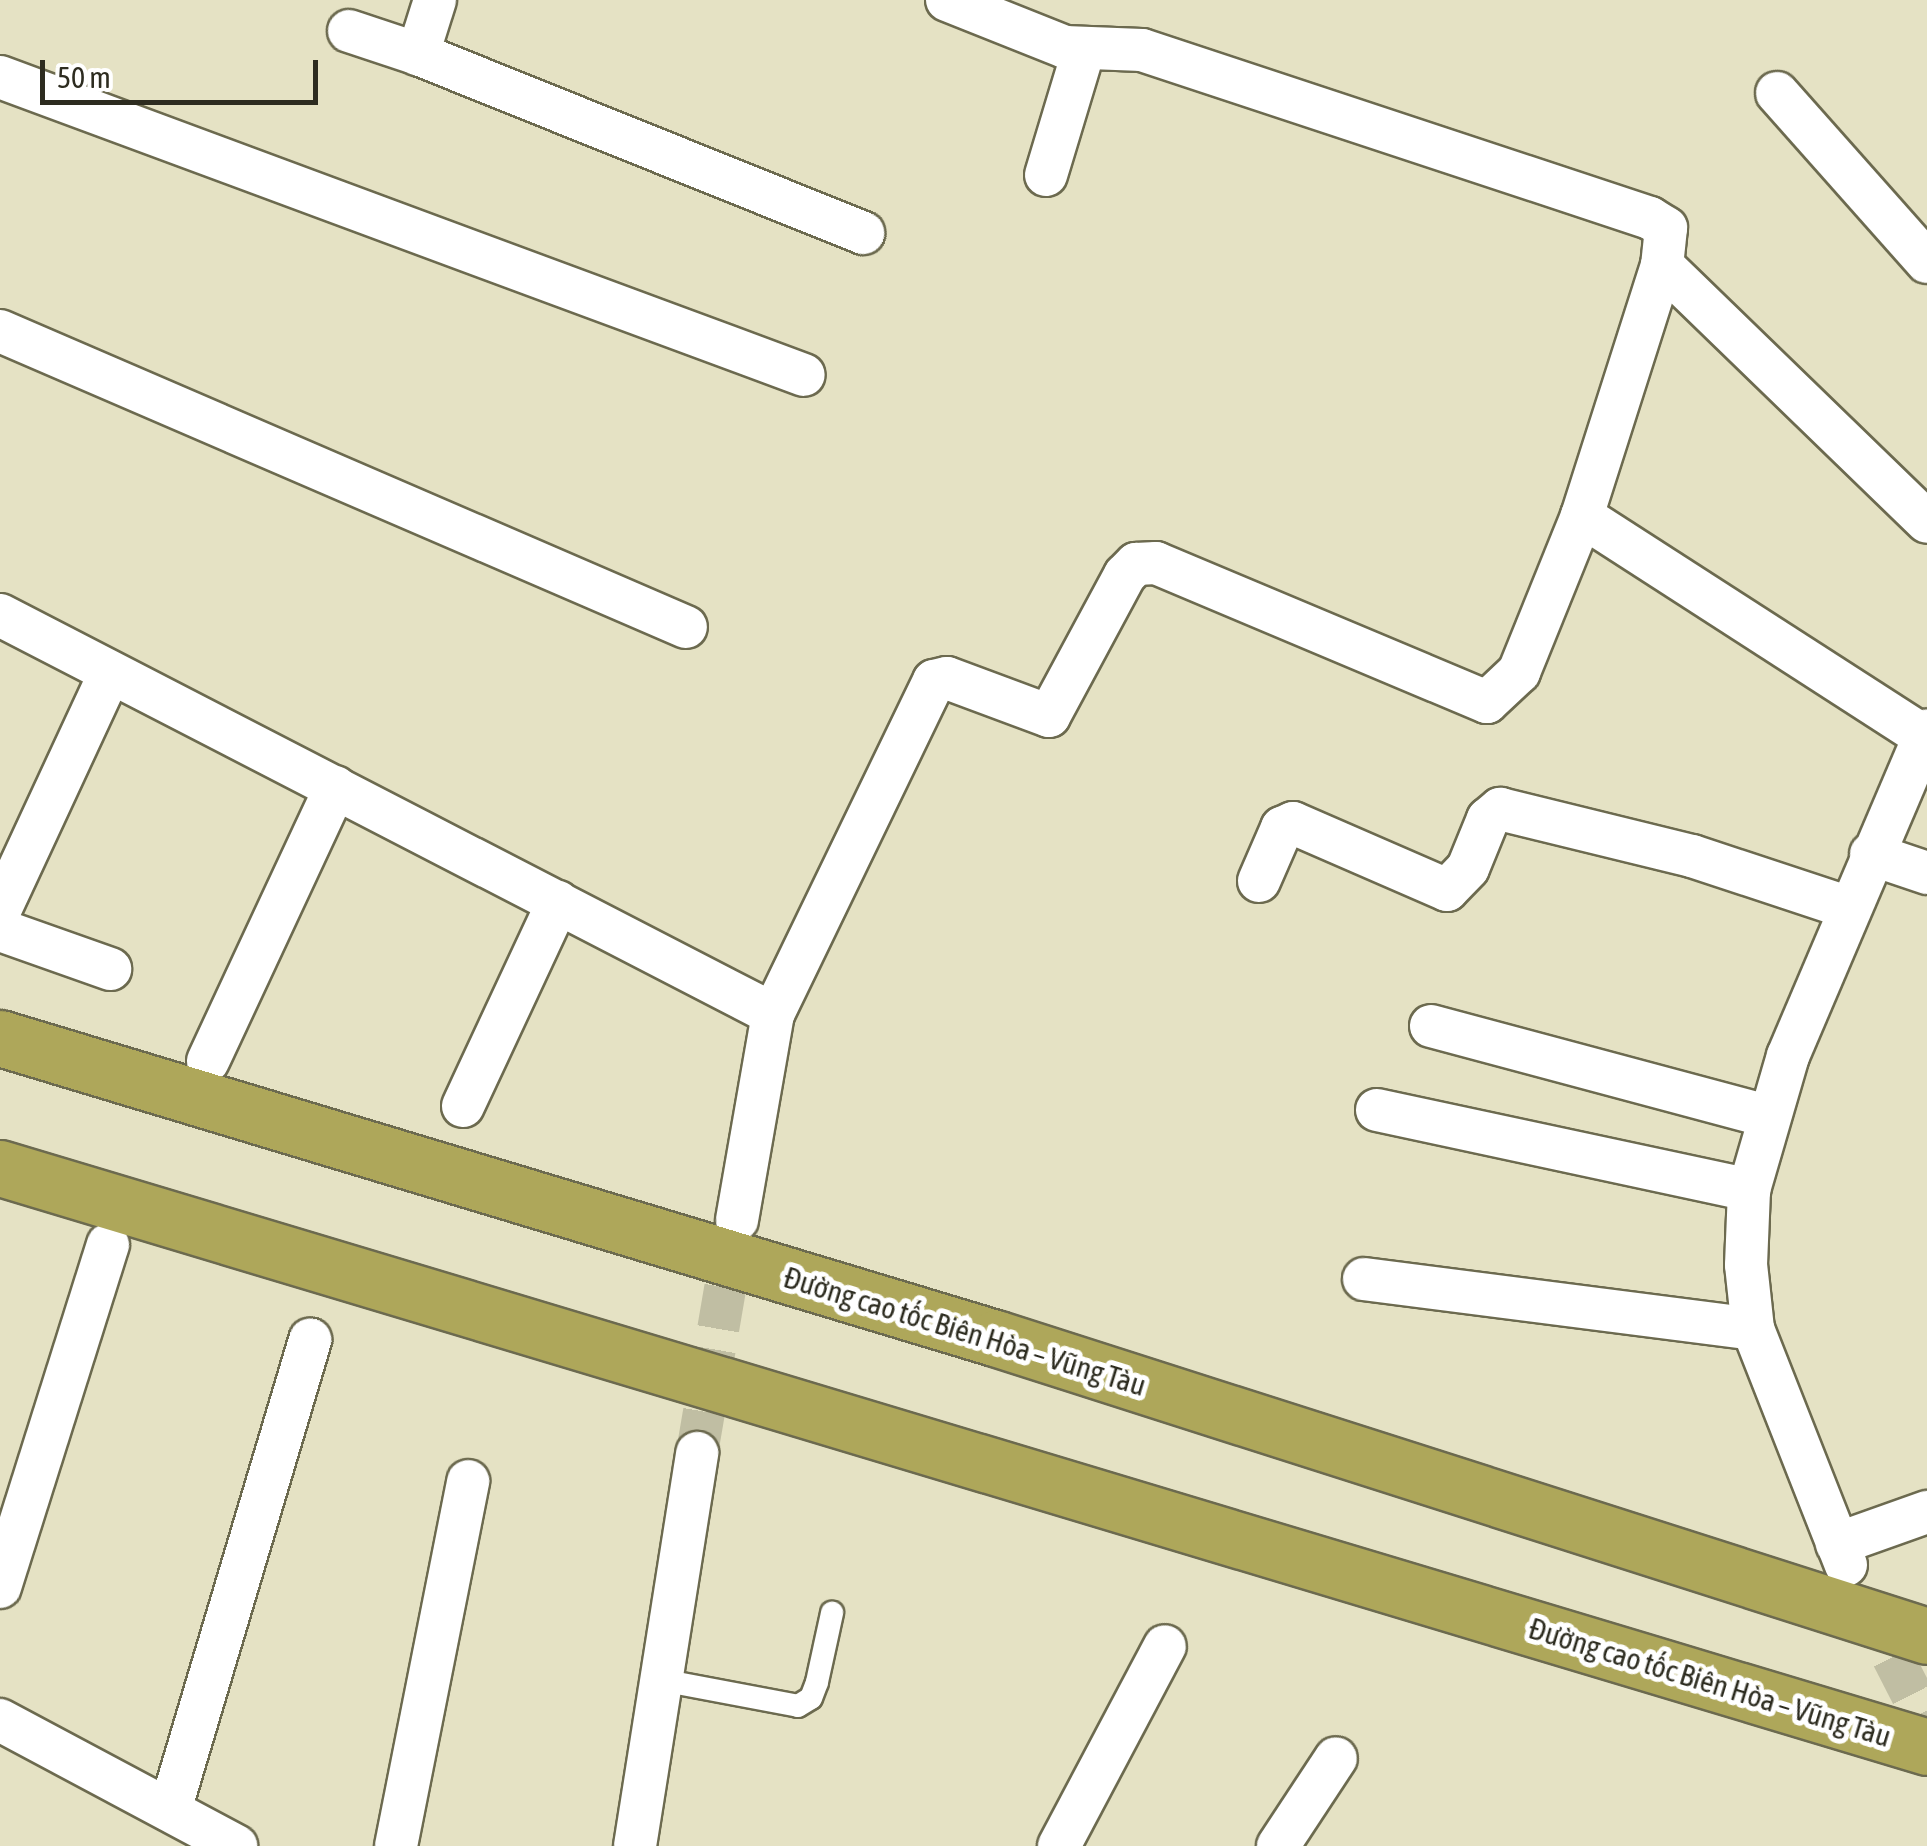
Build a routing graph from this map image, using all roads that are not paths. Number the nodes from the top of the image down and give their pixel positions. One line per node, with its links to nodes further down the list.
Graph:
1 (435, 0): 5 (street)
2 (947, 0): 4 (street)
3 (349, 30): 5 (street)
4 (1084, 49): 8 (street); 11 (street)
5 (418, 54): 9 (street)
6 (0, 77): 13 (street)
7 (1777, 94): 10 (street)
8 (1046, 176)
9 (863, 233)
10 (1927, 262)
11 (1662, 266): 14 (street); 15 (street)
12 (0, 331): 17 (street)
13 (804, 376)
14 (1582, 516): 19 (street); 29 (street)
15 (1927, 522)
16 (0, 615): 18 (street)
17 (686, 627)
18 (110, 674): 20 (street); 26 (street)
19 (1926, 735): 21 (street)
20 (336, 786): 24 (street); 32 (street)
21 (1870, 854): 22 (street); 25 (street)
22 (1927, 873)
23 (1259, 880): 25 (street)
24 (558, 902): 29 (street); 33 (street)
25 (1849, 908): 35 (street)
26 (0, 910)
27 (0, 930): 28 (street)
28 (110, 969)
29 (773, 1014): 38 (street)
30 (1432, 1026): 35 (street)
31 (0, 1038): 48 (highway, Đường cao tốc Biên Hòa – Vũng Tàu)
32 (208, 1061)
33 (463, 1106)
34 (1377, 1110): 37 (street)
35 (1766, 1116): 37 (street)
36 (0, 1168): 52 (highway, Đường cao tốc Biên Hòa – Vũng Tàu)
37 (1749, 1190): 41 (street)
38 (737, 1220)
39 (108, 1245): 46 (street)
40 (1364, 1279): 41 (street)
41 (1753, 1329): 45 (street)
42 (310, 1339): 54 (street)
43 (697, 1453): 50 (street)
44 (468, 1481): 56 (street)
45 (1927, 1512)
46 (0, 1587)
47 (832, 1613): 50 (lane)
48 (1927, 1636)
49 (1165, 1646): 58 (street)
50 (661, 1680): 57 (street)
51 (0, 1720): 54 (street)
52 (1927, 1747)
53 (1336, 1758): 59 (street)
54 (170, 1810): 55 (street)
55 (236, 1846)
56 (396, 1846)
57 (635, 1846)
58 (1060, 1846)
59 (1278, 1846)

